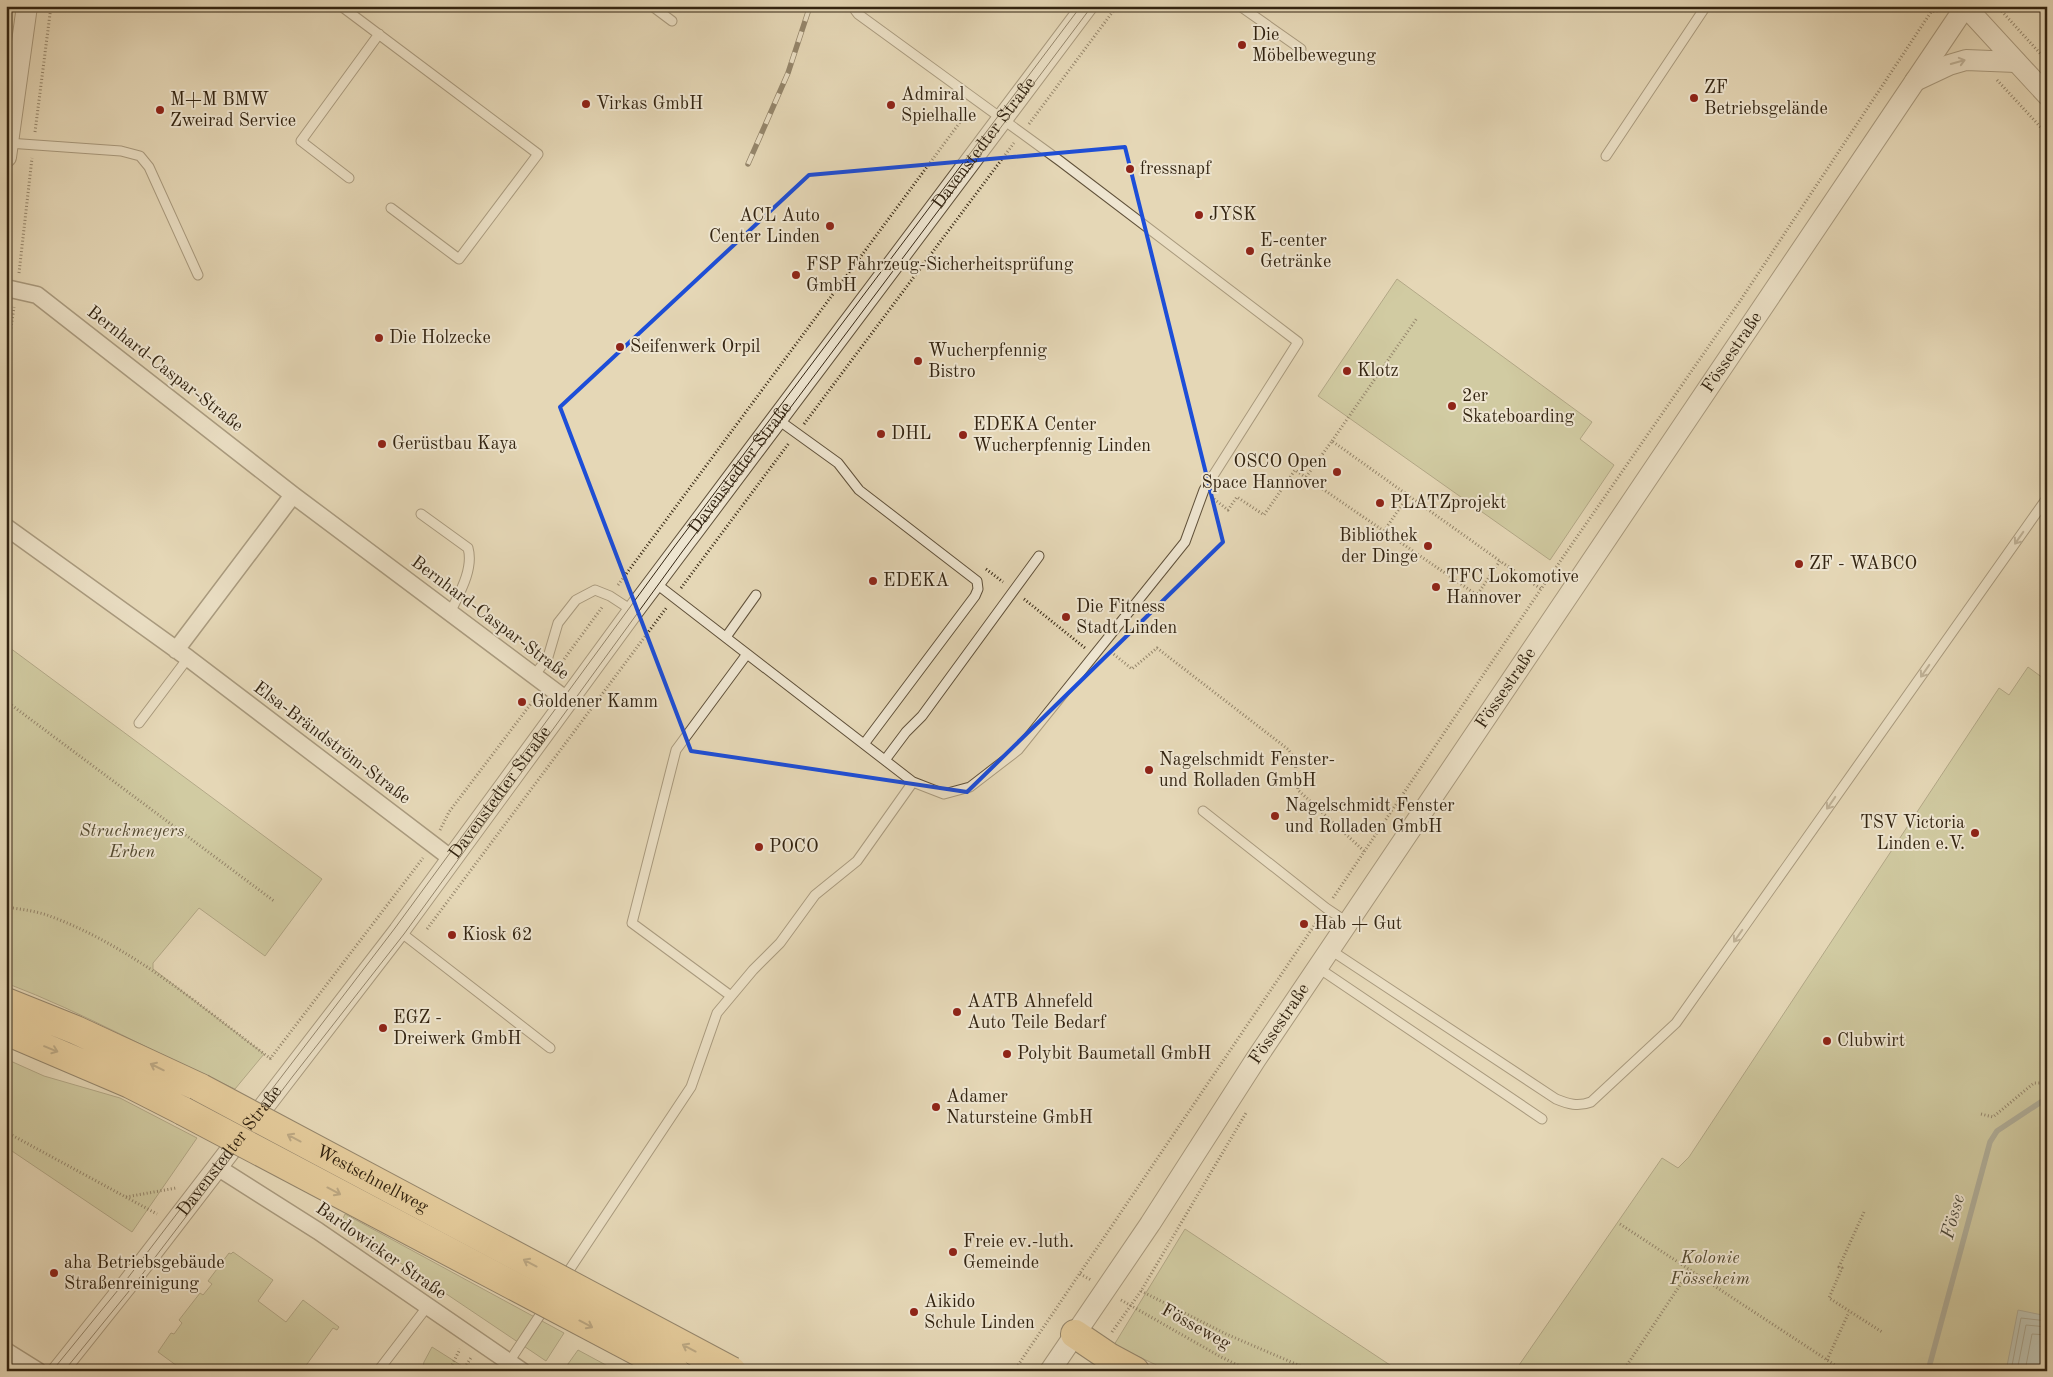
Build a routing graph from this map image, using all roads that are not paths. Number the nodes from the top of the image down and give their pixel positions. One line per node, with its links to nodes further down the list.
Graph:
1 (27, 6): 16 (street)
2 (341, 6): 10 (lane)
3 (652, 6): 9 (lane)
4 (852, 6): 15 (lane)
5 (1086, 6): 15 (street, Davenstedter Straße)
6 (1240, 6): 11 (lane)
7 (1706, 6): 17 (lane)
8 (1965, 6): 12 (street); 13 (street, Fössestraße)
9 (672, 21)
10 (379, 34): 18 (lane); 19 (lane)
11 (1301, 49)
12 (2016, 62): 13 (street, one-way to 12); 14 (street)
13 (1914, 82): 43 (street, Fössestraße)
14 (2047, 95)
15 (1001, 120): 22 (street, Davenstedter Straße); 40 (lane)
16 (7, 150): 20 (lane)
17 (1606, 156)
18 (350, 178)
19 (391, 208)
20 (198, 275)
21 (12, 288): 23 (street, Bernhard-Caspar-Straße)
22 (777, 419): 28 (street, Davenstedter Straße); 38 (lane)
23 (293, 495): 31 (street, Bernhard-Caspar-Straße); 33 (street)
24 (2047, 498): 45 (lane, one-way to 45)
25 (421, 514): 31 (lane)
26 (6, 527): 33 (street, Elsa-Brändström-Straße)
27 (1039, 556): 39 (lane)
28 (654, 582): 30 (street, Davenstedter Straße); 32 (lane)
29 (756, 595): 32 (lane)
30 (632, 612): 35 (lane); 36 (street, Davenstedter Straße)
31 (450, 613): 35 (street, Bernhard-Caspar-Straße)
32 (726, 637): 34 (lane)
33 (182, 654): 37 (lane); 42 (street, Elsa-Brändström-Straße)
34 (747, 654): 38 (lane); 47 (lane)
35 (540, 680): 36 (street, Bernhard-Caspar-Straße)
36 (568, 701): 42 (street, Davenstedter Straße)
37 (139, 723)
38 (864, 744): 39 (lane)
39 (885, 760): 40 (lane)
40 (913, 782): 47 (lane)
41 (1204, 810): 43 (lane)
42 (452, 859): 44 (street, Davenstedter Straße)
43 (1347, 922): 45 (street, Fössestraße)
44 (399, 931): 50 (lane); 52 (street, Davenstedter Straße)
45 (1329, 949): 46 (street, Fössestraße)
46 (1317, 967): 51 (lane); 54 (street, Fössestraße)
47 (731, 996): 56 (lane)
48 (6, 1002): 61 (highway, Westschnellweg, one-way to 48, bridge)
49 (6, 1031): 60 (highway, Westschnellweg, one-way to 60, bridge)
50 (550, 1048)
51 (1542, 1119)
52 (217, 1167): 53 (street, Bardowicker Straße); 58 (street, Davenstedter Straße)
53 (427, 1306): 56 (street, Bardowicker Straße); 59 (lane)
54 (1075, 1334): 62 (street, Fössestraße); 63 (highway)
55 (6, 1351): 57 (street)
56 (515, 1366)
57 (38, 1371)
58 (58, 1371)
59 (378, 1371)
60 (675, 1371)
61 (732, 1371)
62 (1050, 1371)
63 (1135, 1371)

